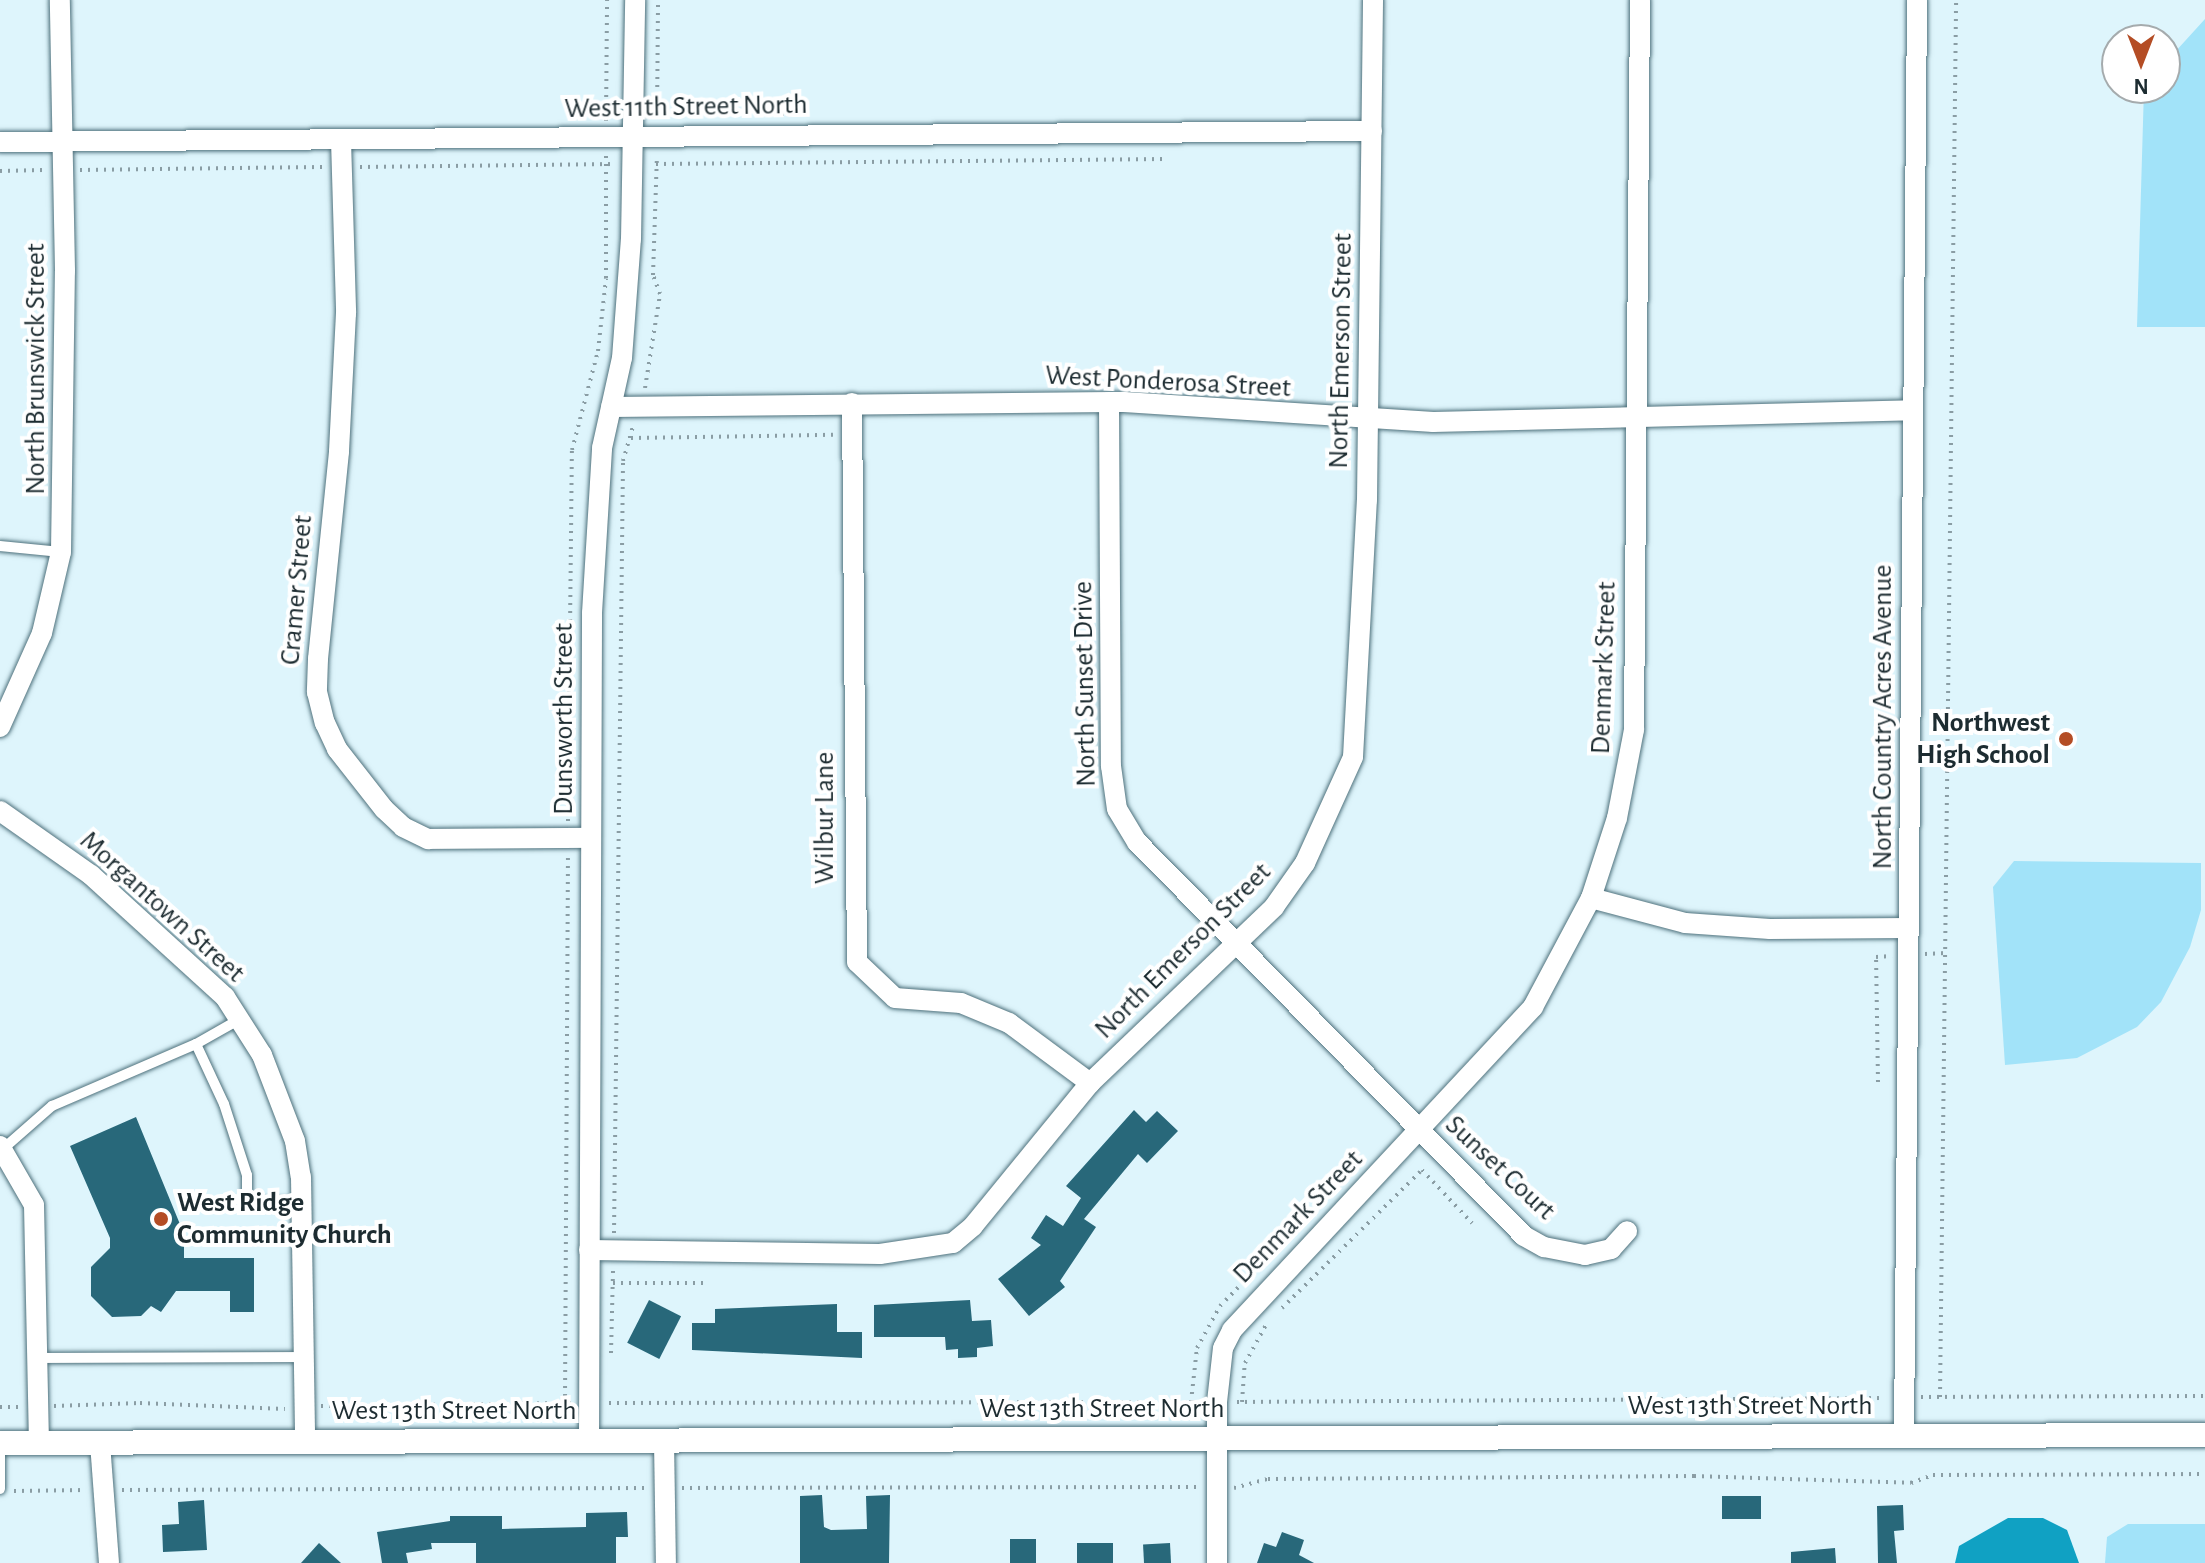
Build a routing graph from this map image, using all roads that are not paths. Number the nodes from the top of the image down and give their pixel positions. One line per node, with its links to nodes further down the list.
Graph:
1 (60, 0): 10 (street, North Brunswick Street)
2 (635, 0): 7 (street, Dunsworth Street)
3 (1373, 0): 6 (street, North Emerson Street)
4 (1640, 0): 15 (street, Denmark Street)
5 (1917, 0): 14 (street, North Country Acres Avenue)
6 (1372, 131): 7 (street, West 11th Street North); 16 (street, North Emerson Street)
7 (633, 136): 8 (street, West 11th Street North); 13 (street, Dunsworth Street)
8 (341, 140): 10 (street, West 11th Street North); 21 (street, Cramer Street)
9 (0, 142): 10 (street, West 11th Street North)
10 (63, 142): 18 (street, North Brunswick Street)
11 (1109, 402): 12 (street, West Ponderosa Street); 16 (street, West Ponderosa Street); 24 (street, North Sunset Drive)
12 (852, 403): 13 (street, West Ponderosa Street); 27 (street, Wilbur Lane)
13 (611, 407): 21 (street, Dunsworth Street)
14 (1913, 410): 15 (street, West Ponderosa Street); 23 (street, North Country Acres Avenue)
15 (1637, 417): 16 (street, West Ponderosa Street); 22 (street, Denmark Street)
16 (1368, 419): 24 (street, North Emerson Street)
17 (0, 547): 18 (lane)
18 (61, 552): 19 (street, North Brunswick Street)
19 (0, 727)
20 (0, 811): 25 (street, Morgantown Street)
21 (591, 838): 32 (street, Dunsworth Street)
22 (1591, 898): 23 (street); 28 (street, Denmark Street)
23 (1909, 928): 35 (street, North Country Acres Avenue)
24 (1236, 945): 27 (street, North Emerson Street); 28 (street, North Sunset Drive)
25 (240, 1019): 26 (lane); 30 (street, Morgantown Street)
26 (196, 1044): 29 (lane); 30 (lane)
27 (1090, 1083): 32 (street, North Emerson Street)
28 (1420, 1131): 31 (street, Sunset Court); 37 (street, Denmark Street)
29 (2, 1147): 34 (street)
30 (304, 1203): 33 (street, Morgantown Street)
31 (1627, 1231)
32 (589, 1250): 38 (street, Dunsworth Street)
33 (306, 1357): 34 (lane); 40 (street, Morgantown Street)
34 (38, 1358): 42 (street)
35 (1904, 1435): 36 (street, West 13th Street North); 37 (street, West 13th Street North)
36 (2205, 1435)
37 (1217, 1438): 39 (street, West 13th Street North); 47 (street, Denmark Street)
38 (589, 1441): 39 (street, West 13th Street North); 40 (street, West 13th Street North)
39 (664, 1441): 46 (street)
40 (305, 1442): 43 (street, West 13th Street North)
41 (0, 1443): 42 (street, West 13th Street North); 44 (lane)
42 (39, 1443): 43 (street, West 13th Street North)
43 (100, 1443): 45 (street)
44 (0, 1490)
45 (109, 1563)
46 (666, 1563)
47 (1217, 1563)

